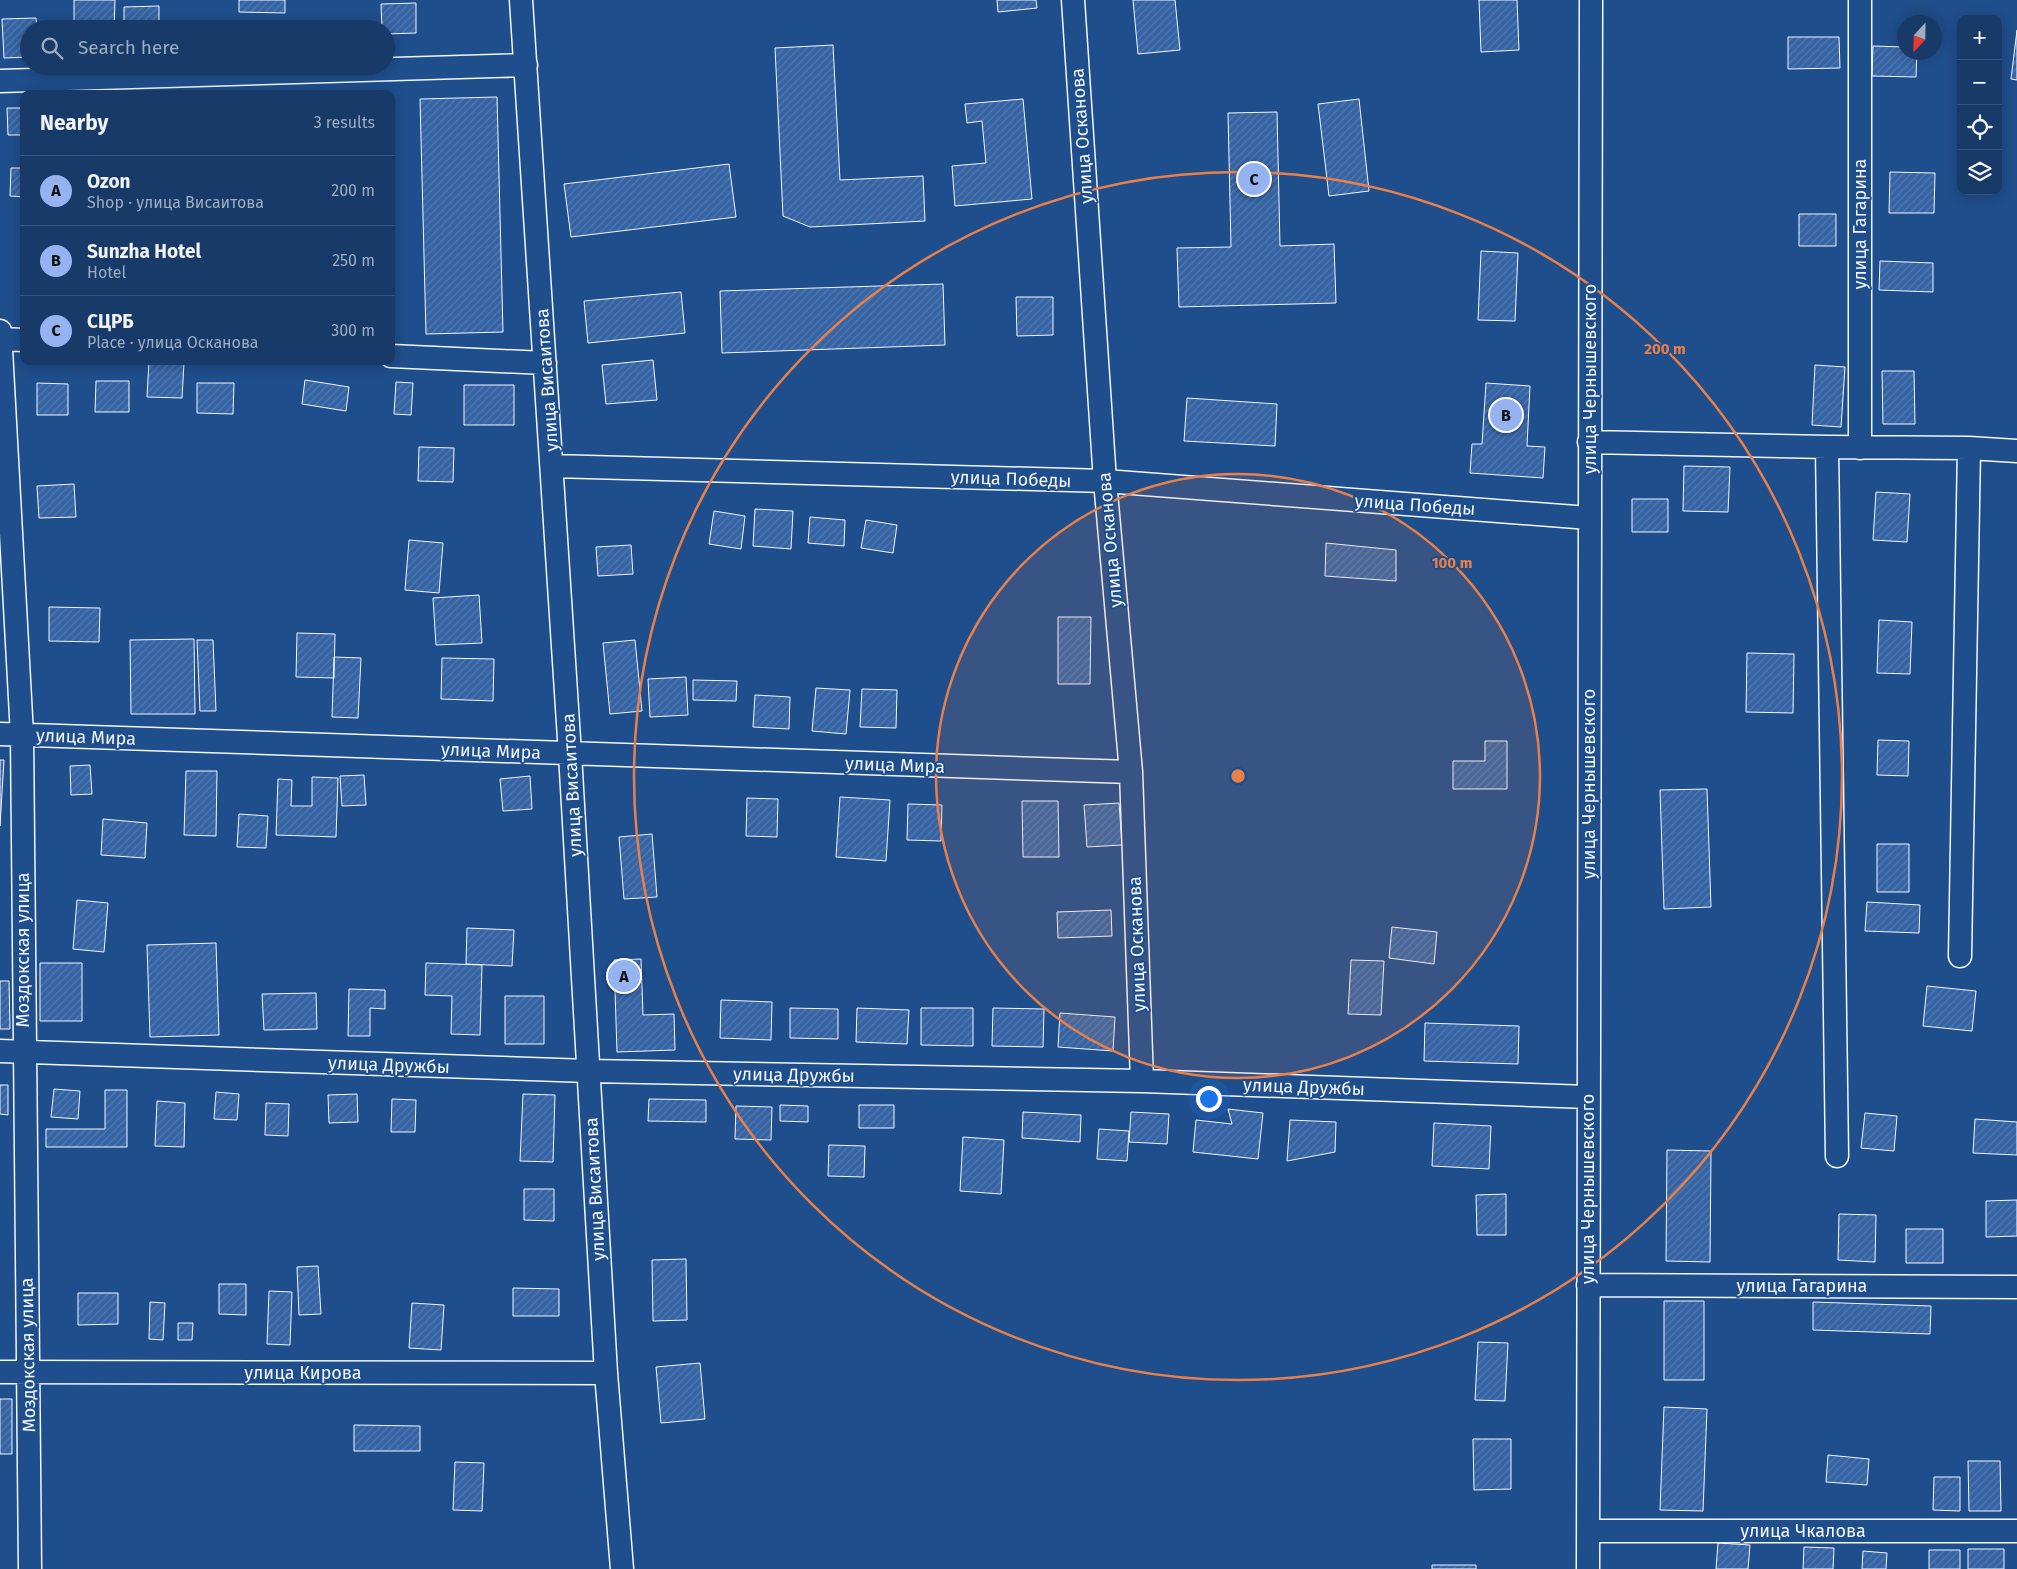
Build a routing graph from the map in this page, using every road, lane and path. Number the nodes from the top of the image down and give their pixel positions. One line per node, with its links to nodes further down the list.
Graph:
1 (521, 0): 5 (street, улица Висаитова)
2 (1073, 0): 20 (street, улица Осканова)
3 (1591, 0): 14 (street, улица Чернышевского)
4 (1860, 0): 16 (street, улица Гагарина)
5 (526, 65): 6 (street); 13 (street, улица Висаитова)
6 (395, 69)
7 (197, 75): 8 (street)
8 (0, 81)
9 (0, 331): 10 (street, Моздокская улица)
10 (0, 339): 11 (street); 22 (street, Моздокская улица)
11 (20, 340)
12 (395, 356): 13 (street)
13 (545, 363): 19 (street, улица Висаитова)
14 (1589, 442): 15 (street); 21 (street, улица Чернышевского)
15 (1827, 448): 16 (street); 31 (street)
16 (1860, 448): 17 (street)
17 (1969, 448): 18 (street); 25 (street)
18 (2017, 451)
19 (552, 466): 20 (street, улица Победы); 23 (street, улица Висаитова)
20 (1105, 481): 21 (street, улица Победы); 24 (street, улица Осканова)
21 (1589, 518): 30 (street, улица Чернышевского)
22 (11, 734): 23 (street, улица Мира); 27 (street, Моздокская улица)
23 (570, 754): 24 (street, улица Мира); 28 (street, улица Висаитова)
24 (1131, 772): 29 (street, улица Осканова)
25 (1960, 956)
26 (0, 1051): 27 (street, улица Дружбы)
27 (24, 1052): 28 (street, улица Дружбы); 35 (street, Моздокская улица)
28 (588, 1071): 29 (street, улица Дружбы); 36 (street, улица Висаитова)
29 (1142, 1081): 30 (street, улица Дружбы)
30 (1588, 1096): 32 (street, улица Чернышевского)
31 (1838, 1156)
32 (1588, 1285): 33 (street, улица Гагарина); 37 (street, улица Чернышевского)
33 (2017, 1287)
34 (0, 1372): 35 (street, улица Кирова)
35 (29, 1373): 36 (street, улица Кирова); 39 (street, Моздокская улица)
36 (606, 1373): 40 (street, улица Висаитова)
37 (1588, 1531): 38 (street, улица Чкалова); 41 (street, улица Чернышевского)
38 (2017, 1531)
39 (30, 1569)
40 (622, 1569)
41 (1588, 1569)

